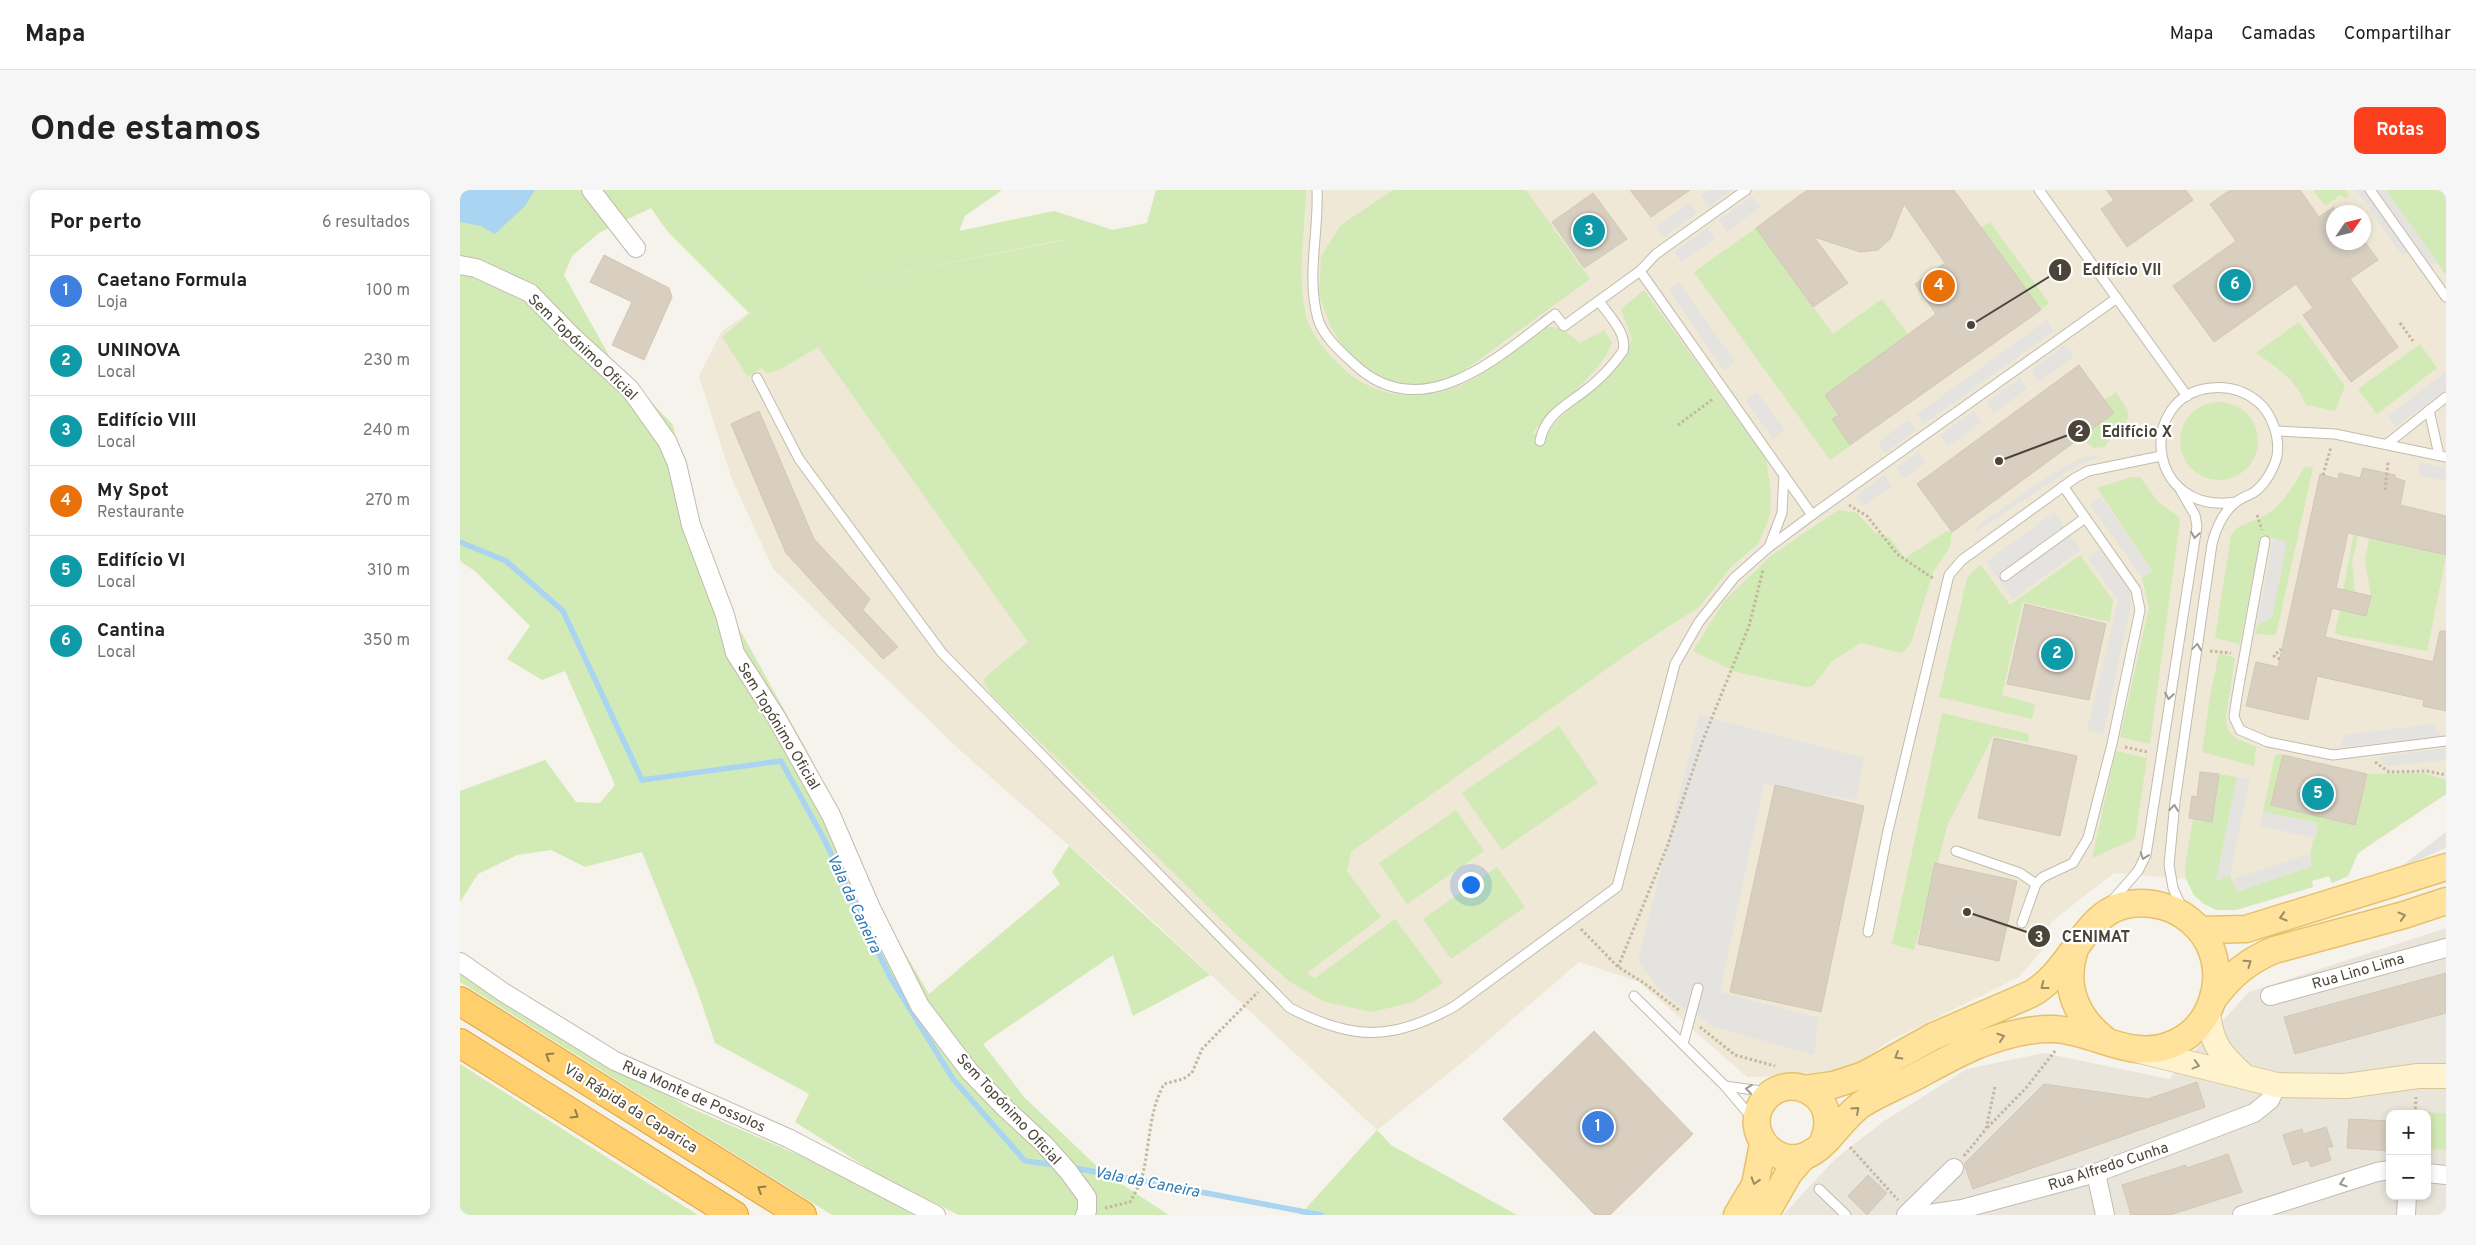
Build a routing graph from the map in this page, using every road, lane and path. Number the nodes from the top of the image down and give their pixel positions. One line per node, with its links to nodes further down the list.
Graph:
1 (591, 190): 6 (street)
2 (1317, 190): 11 (lane)
3 (1746, 190): 8 (lane)
4 (2039, 190): 10 (lane)
5 (2370, 190): 9 (lane)
6 (636, 248)
7 (460, 264): 90 (street, Sem Topónimo Oficial)
8 (1640, 271): 11 (lane); 15 (lane)
9 (2446, 297)
10 (2117, 298): 16 (lane); 34 (lane)
11 (1599, 301): 21 (lane)
12 (2400, 323): 13 (path)
13 (2413, 341)
14 (757, 378): 62 (lane)
15 (1724, 391): 19 (path); 27 (lane)
16 (2187, 396): 20 (lane); 24 (lane)
17 (2446, 397): 18 (lane)
18 (2429, 410): 22 (lane); 25 (lane)
19 (1678, 424)
20 (2276, 431): 22 (lane); 32 (lane)
21 (1540, 441)
22 (2387, 444): 25 (lane)
23 (2331, 447): 28 (path)
24 (2161, 456): 29 (lane); 31 (lane)
25 (2443, 456)
26 (2388, 462): 30 (path)
27 (1784, 475): 34 (lane); 37 (lane)
28 (2323, 475)
29 (2062, 486): 35 (lane); 57 (lane)
30 (2385, 490)
31 (2181, 491): 32 (lane); 46 (lane, one-way to 46)
32 (2236, 502): 56 (lane, one-way to 32)
33 (1849, 504): 39 (path)
34 (1812, 516): 37 (lane)
35 (2085, 518): 38 (lane); 45 (lane)
36 (2266, 540): 42 (lane)
37 (1769, 547): 53 (lane); 61 (path)
38 (2005, 576)
39 (1934, 579)
40 (2210, 650): 42 (path)
41 (2282, 650): 43 (path)
42 (2244, 655): 44 (lane)
43 (2280, 659)
44 (2446, 741)
45 (2112, 744): 46 (path); 51 (lane)
46 (2161, 755): 55 (lane, one-way to 55)
47 (2389, 772): 48 (path)
48 (2446, 775)
49 (1956, 850): 51 (lane)
50 (2446, 867): 56 (main road, one-way to 56)
51 (2036, 884): 54 (lane)
52 (2446, 901): 67 (main road, one-way to 52)
53 (1572, 919): 61 (path); 62 (lane)
54 (2022, 923)
55 (2092, 924): 56 (main road); 59 (main road)
56 (2195, 926): 67 (main road)
57 (1868, 932)
58 (2446, 948): 65 (street, Rua Lino Lima)
59 (2075, 949): 69 (main road); 78 (main road, one-way to 78)
60 (460, 962): 94 (street, Rua Monte de Possolos)
61 (1618, 967): 68 (path)
62 (1267, 984): 90 (path)
63 (1698, 988): 68 (lane)
64 (1634, 996): 71 (lane)
65 (2270, 996)
66 (460, 1001): 93 (highway, Via Rápida da Caparica, one-way to 66)
67 (2211, 1005): 72 (main road); 75 (street)
68 (1690, 1019): 71 (lane); 73 (path)
69 (2104, 1040): 72 (main road); 82 (main road, one-way to 69)
70 (460, 1043): 92 (highway, one-way to 92)
71 (1683, 1044): 77 (lane)
72 (2132, 1050): 75 (street, one-way to 75)
73 (1779, 1066)
74 (2446, 1076): 76 (street)
75 (2245, 1077): 76 (street)
76 (2277, 1085): 85 (street, Rua Alfredo Cunha)
77 (1726, 1086): 79 (lane, one-way to 77); 81 (lane)
78 (1804, 1089): 79 (main road); 82 (main road)
79 (1773, 1092): 81 (main road)
80 (1986, 1129): 83 (path)
81 (1760, 1133): 82 (main road); 95 (main road, one-way to 95)
82 (1824, 1148): 96 (main road); 98 (path)
83 (1954, 1168): 98 (street)
84 (2386, 1171): 100 (street, one-way to 100)
85 (2096, 1173): 91 (street, Rua Alfredo Cunha); 99 (street)
86 (2431, 1173): 87 (street)
87 (2446, 1175)
88 (1819, 1188): 97 (lane)
89 (2407, 1200): 101 (street)
90 (1086, 1210)
91 (1963, 1212): 98 (street, Rua Alfredo Cunha)
92 (734, 1215)
93 (802, 1215)
94 (936, 1215)
95 (1737, 1215)
96 (1765, 1215)
97 (1846, 1215)
98 (1912, 1215)
99 (2105, 1215)
100 (2242, 1215)
101 (2406, 1215)

